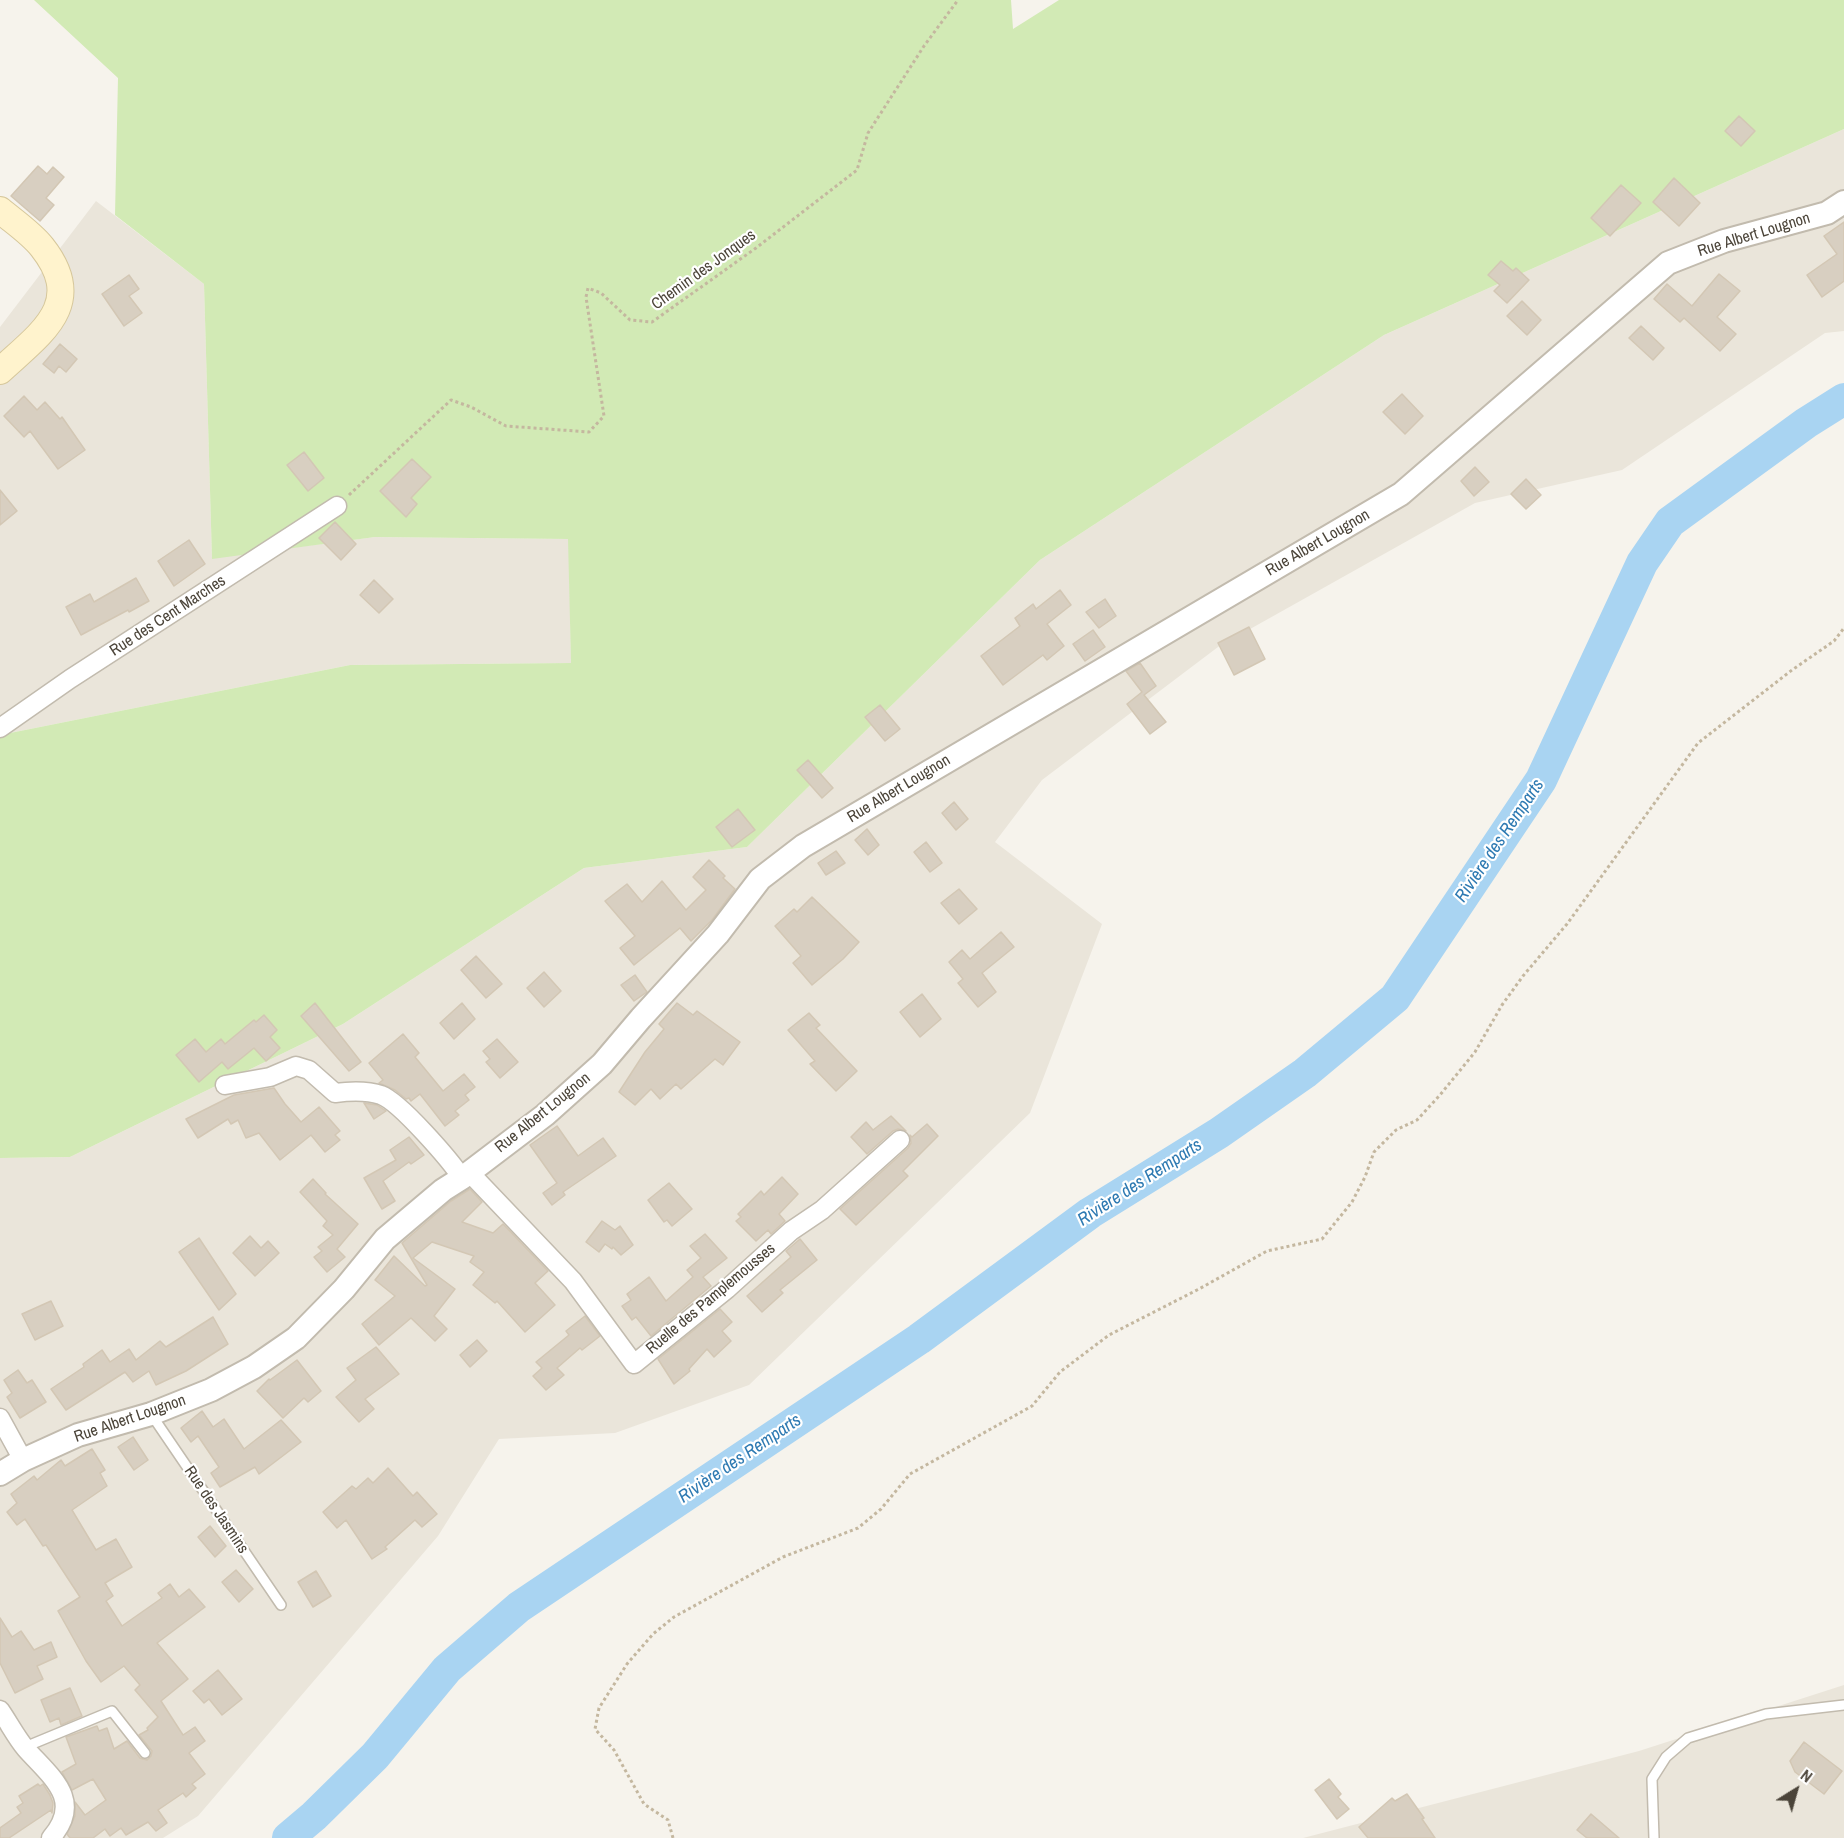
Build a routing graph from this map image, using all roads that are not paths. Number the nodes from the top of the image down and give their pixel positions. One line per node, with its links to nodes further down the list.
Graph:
1 (1844, 202): 8 (street, Rue Albert Lougnon)
2 (0, 210): 3 (main road)
3 (0, 371)
4 (337, 506): 5 (street, Rue des Cent Marches)
5 (0, 728)
6 (225, 1085): 8 (street)
7 (900, 1140): 8 (street, Ruelle des Pamplemousses)
8 (465, 1175): 9 (street, Rue Albert Lougnon)
9 (151, 1414): 11 (street, Rue Albert Lougnon); 13 (lane, Rue des Jasmins)
10 (0, 1418): 11 (street)
11 (23, 1460): 12 (street, Rue Albert Lougnon)
12 (0, 1474)
13 (281, 1605)
14 (1844, 1705): 19 (lane)
15 (0, 1710): 16 (street)
16 (25, 1747): 17 (lane); 18 (street)
17 (145, 1753)
18 (51, 1838)
19 (1654, 1838)

